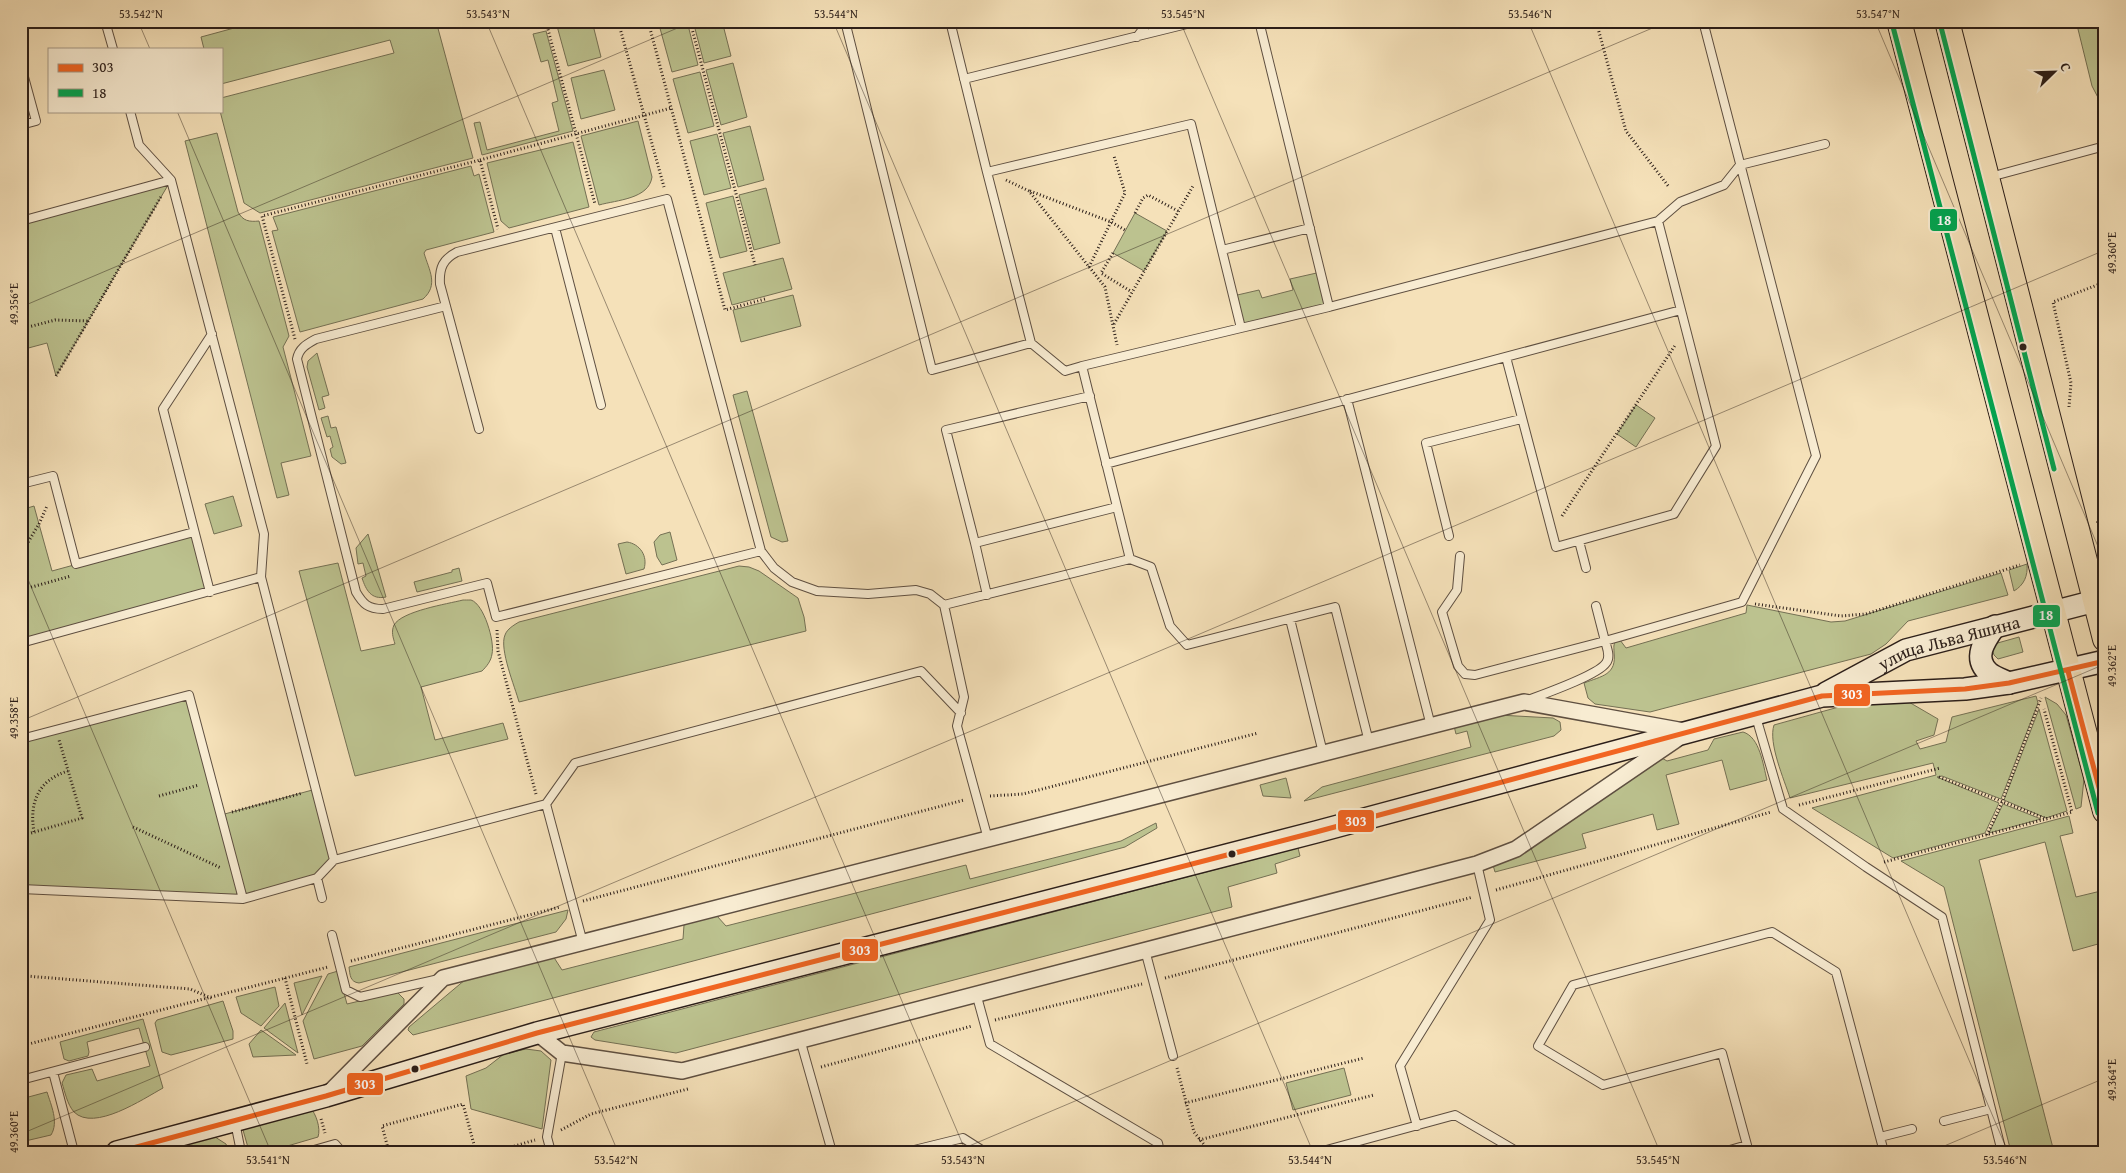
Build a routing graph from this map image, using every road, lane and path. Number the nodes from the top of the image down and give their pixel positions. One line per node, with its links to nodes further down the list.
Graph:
1 (105, 21): 16 (lane)
2 (618, 21): 21 (path)
3 (648, 21): 19 (path)
4 (690, 21): 48 (path)
5 (845, 21): 62 (lane)
6 (950, 21): 18 (lane)
7 (1150, 21): 15 (lane)
8 (1199, 21): 15 (lane)
9 (1259, 21): 43 (lane)
10 (1596, 21): 33 (path)
11 (1703, 21): 28 (lane)
12 (1899, 21): 89 (main road)
13 (1947, 21): 31 (main road)
14 (547, 26): 23 (path)
15 (1137, 37): 18 (lane)
16 (113, 48)
17 (21, 66): 22 (lane)
18 (964, 79): 30 (lane)
19 (671, 108): 21 (path); 52 (path)
20 (130, 112): 32 (lane)
21 (644, 115): 23 (path); 35 (path)
22 (21, 125)
23 (576, 134): 27 (path); 38 (path)
24 (1110, 143): 29 (lane); 30 (lane); 41 (path)
25 (1825, 144): 28 (lane)
26 (2105, 146): 31 (lane)
27 (480, 160): 45 (path); 63 (path)
28 (1740, 165): 40 (lane); 95 (lane)
29 (1202, 170): 36 (path); 46 (lane)
30 (987, 172): 34 (path); 62 (lane)
31 (1988, 177): 94 (main road)
32 (171, 180): 39 (lane); 56 (path); 61 (lane)
33 (1669, 187)
34 (1029, 191): 41 (path); 49 (path)
35 (667, 199): 38 (lane); 85 (lane)
36 (1178, 211): 37 (path); 51 (path)
37 (1135, 213)
38 (599, 216): 42 (lane)
39 (21, 221)
40 (1658, 221): 54 (lane); 55 (lane)
41 (1111, 222): 44 (path); 49 (path)
42 (554, 228): 45 (lane); 70 (lane)
43 (1310, 228): 46 (lane); 54 (lane)
44 (1125, 230)
45 (501, 241): 53 (lane)
46 (1222, 250): 58 (lane)
47 (1112, 252): 51 (path)
48 (755, 265)
49 (1089, 267): 57 (path)
50 (2105, 282): 71 (path)
51 (1132, 292): 57 (path)
52 (765, 300)
53 (446, 306): 63 (lane); 73 (lane)
54 (1329, 307): 58 (lane)
55 (1681, 310): 60 (lane); 64 (lane)
56 (89, 321): 59 (path); 67 (path)
57 (1113, 324): 65 (path)
58 (1241, 328): 65 (lane)
59 (21, 329)
60 (1686, 329): 80 (path); 83 (lane)
61 (212, 334): 81 (lane); 91 (lane)
62 (1031, 343): 66 (lane)
63 (298, 352): 99 (lane)
64 (1506, 357): 69 (lane); 72 (lane)
65 (1119, 358): 66 (lane)
66 (1082, 366): 68 (lane)
67 (56, 376)
68 (1090, 396): 74 (lane); 84 (lane)
69 (1347, 399): 74 (lane); 114 (lane)
70 (601, 405)
71 (2069, 408)
72 (1521, 419): 80 (lane); 82 (lane)
73 (479, 429)
74 (1106, 464): 77 (lane)
75 (21, 484): 76 (lane)
76 (55, 485): 81 (lane); 86 (path)
77 (1117, 508): 84 (lane); 88 (lane)
78 (2095, 513): 79 (path)
79 (2097, 523)
80 (1552, 530): 83 (lane)
81 (194, 532): 92 (lane)
82 (1449, 536)
83 (1579, 542): 90 (lane)
84 (975, 543): 93 (lane)
85 (761, 551): 96 (lane); 99 (lane)
86 (21, 554)
87 (1460, 556): 103 (lane)
88 (1130, 559): 93 (lane); 100 (lane)
89 (2039, 559): 95 (path); 98 (main road)
90 (1586, 568)
91 (261, 577): 92 (lane); 125 (lane)
92 (210, 592): 104 (lane)
93 (987, 595): 96 (lane)
94 (2095, 601): 98 (main road, улица Льва Яшина); 102 (main road)
95 (1742, 602): 103 (lane)
96 (944, 605): 112 (lane)
97 (1596, 606): 103 (lane)
98 (2053, 612): 101 (main road, улица Льва Яшина); 106 (main road)
99 (496, 617): 129 (path)
100 (1290, 619): 119 (lane); 120 (lane)
101 (1995, 626): 107 (main road); 108 (main road, улица Льва Яшина)
102 (2105, 639)
103 (1605, 641): 110 (lane)
104 (21, 643)
105 (2105, 661): 106 (main road, улица Льва Яшина)
106 (2068, 671): 107 (main road, улица Льва Яшина); 131 (main road)
107 (2009, 683): 108 (main road, улица Льва Яшина)
108 (1822, 696): 113 (main road, улица Льва Яшина)
109 (2041, 698): 128 (path)
110 (1524, 702): 114 (street); 116 (street)
111 (2044, 709): 133 (path)
112 (961, 713): 127 (lane); 129 (lane)
113 (1755, 715): 116 (main road, улица Льва Яшина); 130 (lane)
114 (1431, 726): 119 (street)
115 (56, 730): 118 (lane); 122 (path); 124 (lane)
116 (1688, 732): 140 (street); 160 (main road, улица Льва Яшина)
117 (1258, 733): 127 (path)
118 (21, 739)
119 (1369, 742): 120 (street)
120 (1323, 753): 138 (street)
121 (1940, 768): 130 (path)
122 (68, 771): 135 (path); 135 (path)
123 (1939, 777): 128 (path)
124 (212, 781): 126 (path); 132 (lane)
125 (316, 789): 132 (path); 139 (lane)
126 (159, 796)
127 (976, 797): 138 (lane); 148 (path)
128 (2002, 802): 133 (path); 136 (path)
129 (543, 805): 139 (lane); 148 (lane)
130 (1783, 809): 141 (lane); 145 (path)
131 (2105, 811)
132 (221, 815): 142 (lane)
133 (2047, 819): 136 (path)
134 (133, 827): 142 (path)
135 (34, 832): 137 (path)
136 (1986, 835): 141 (path)
137 (21, 836)
138 (988, 839): 150 (street)
139 (334, 860): 143 (lane)
140 (1477, 864): 145 (lane); 151 (street)
141 (1866, 867): 175 (lane)
142 (237, 876): 147 (lane)
143 (317, 878): 146 (lane); 147 (lane)
144 (21, 889): 147 (lane)
145 (1484, 894): 156 (path); 178 (lane)
146 (322, 898)
147 (244, 900)
148 (572, 904): 150 (lane); 152 (path)
149 (332, 935): 152 (lane)
150 (583, 943): 155 (street)
151 (1144, 950): 156 (lane); 157 (street)
152 (340, 964): 154 (path); 155 (lane)
153 (21, 973): 158 (path)
154 (285, 978): 158 (path); 167 (path)
155 (443, 978): 173 (street)
156 (1154, 981): 159 (path); 165 (lane)
157 (976, 993): 159 (lane); 161 (street)
158 (212, 998): 162 (path)
159 (984, 1023): 168 (path); 195 (lane)
160 (537, 1033): 164 (street); 173 (main road, улица Льва Яшина)
161 (800, 1040): 164 (street); 168 (lane)
162 (21, 1046)
163 (145, 1047): 169 (lane)
164 (562, 1053): 180 (lane)
165 (1174, 1056): 174 (path)
166 (1364, 1058): 174 (path)
167 (307, 1064)
168 (809, 1070): 192 (lane)
169 (53, 1072): 170 (lane); 183 (lane)
170 (21, 1080)
171 (694, 1087): 180 (path)
172 (1374, 1094): 182 (path)
173 (326, 1096): 176 (main road, улица Льва Яшина)
174 (1185, 1103): 182 (path)
175 (1991, 1109): 177 (lane); 201 (lane)
176 (234, 1120): 184 (main road, улица Льва Яшина); 185 (lane)
177 (1944, 1121)
178 (1417, 1126): 197 (lane); 198 (lane)
179 (1912, 1129): 181 (lane)
180 (547, 1137): 190 (path); 191 (lane)
181 (1880, 1137): 199 (lane); 200 (lane)
182 (1200, 1140): 196 (path)
183 (74, 1152)
184 (117, 1152)
185 (241, 1152)
186 (307, 1152): 187 (lane)
187 (342, 1152)
188 (389, 1152): 189 (path)
189 (476, 1152)
190 (494, 1152)
191 (551, 1152)
192 (832, 1152)
193 (906, 1152): 194 (lane)
194 (985, 1152)
195 (1160, 1152)
196 (1210, 1152)
197 (1319, 1152)
198 (1518, 1152)
199 (1722, 1152)
200 (1884, 1152)
201 (2002, 1152)

